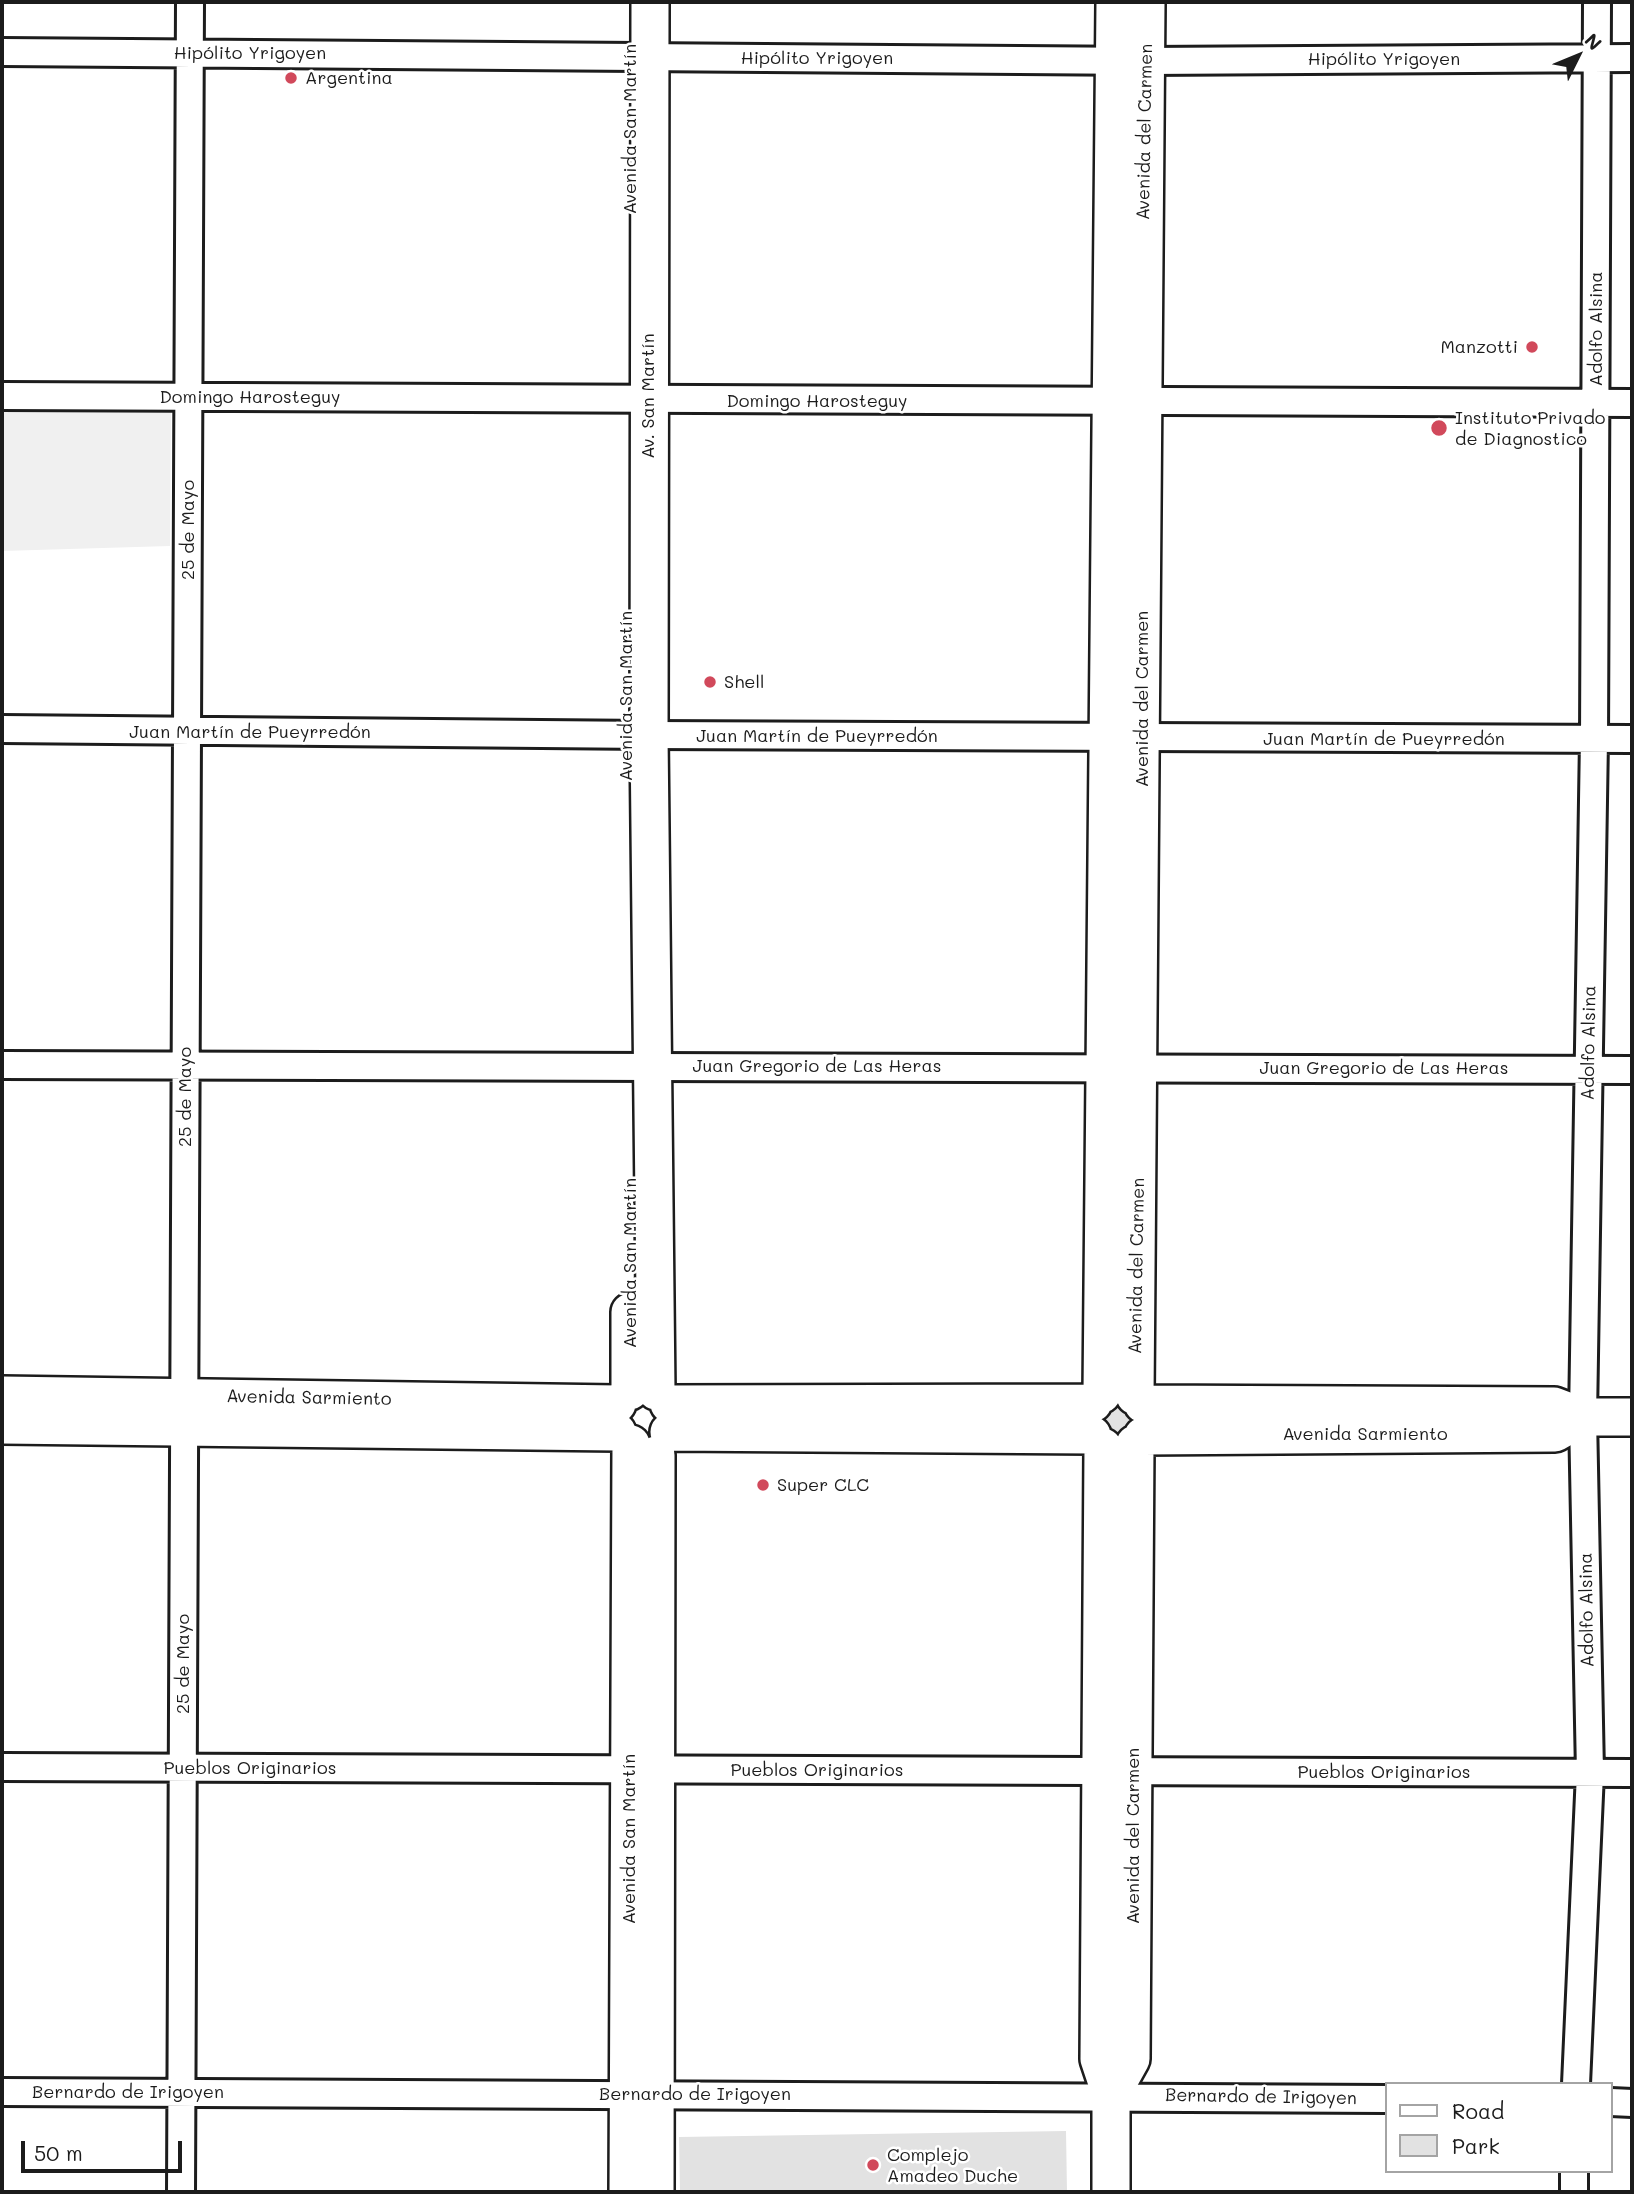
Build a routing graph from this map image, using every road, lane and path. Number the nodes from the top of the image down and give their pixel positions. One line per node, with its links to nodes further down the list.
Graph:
1 (190, 2): 8 (street, 25 de Mayo)
2 (629, 2): 9 (main road, Avenida San Martín)
3 (650, 2): 9 (main road, Avenida San Martín)
4 (1115, 2): 12 (main road, Avenida del Carmen)
5 (1146, 2): 12 (main road, Avenida del Carmen)
6 (1597, 2): 10 (street, Adolfo Alsina)
7 (2, 52): 8 (street, Hipólito Yrigoyen)
8 (189, 52): 9 (street, Hipólito Yrigoyen); 14 (street, 25 de Mayo)
9 (640, 56): 12 (street, Hipólito Yrigoyen); 15 (main road, Avenida San Martín)
10 (1597, 58): 11 (street, Hipólito Yrigoyen); 12 (street, Hipólito Yrigoyen); 17 (street, Adolfo Alsina)
11 (1632, 58)
12 (1130, 60): 16 (main road, Avenida del Carmen)
13 (2, 396): 14 (street, Domingo Harosteguy)
14 (188, 397): 15 (street, Domingo Harosteguy); 20 (street, 25 de Mayo)
15 (639, 400): 16 (street, Domingo Harosteguy); 21 (main road, Avenida San Martín)
16 (1126, 402): 17 (street, Domingo Harosteguy); 22 (main road, Avenida del Carmen)
17 (1596, 403): 18 (street, Domingo Harosteguy); 23 (street, Adolfo Alsina)
18 (1632, 403)
19 (2, 729): 20 (street, Juan Martín de Pueyrredón)
20 (187, 732): 21 (street, Juan Martín de Pueyrredón); 26 (street, 25 de Mayo)
21 (637, 734): 22 (street, Juan Martín de Pueyrredón); 27 (main road, Avenida San Martín)
22 (1125, 737): 23 (street, Juan Martín de Pueyrredón); 28 (main road, Avenida del Carmen)
23 (1594, 739): 24 (street, Juan Martín de Pueyrredón); 29 (street, Adolfo Alsina)
24 (1632, 739)
25 (2, 1065): 26 (street, Juan Gregorio de Las Heras)
26 (184, 1065): 27 (street, Juan Gregorio de Las Heras); 32 (street, 25 de Mayo)
27 (642, 1067): 28 (street, Juan Gregorio de Las Heras); 34 (main road, Avenida San Martín)
28 (1122, 1067): 29 (street, Juan Gregorio de Las Heras); 36 (main road, Avenida del Carmen)
29 (1589, 1069): 30 (street, Juan Gregorio de Las Heras); 33 (street, Adolfo Alsina)
30 (1632, 1070)
31 (2, 1395): 32 (main road, Avenida Sarmiento)
32 (185, 1411): 34 (main road, Avenida Sarmiento); 37 (main road, Avenida Sarmiento); 39 (street, 25 de Mayo)
33 (1583, 1417): 35 (main road, Avenida Sarmiento); 36 (main road, Avenida Sarmiento); 42 (street, Adolfo Alsina)
34 (643, 1418): 36 (main road, Avenida Sarmiento); 40 (main road, Avenida San Martín)
35 (1632, 1418)
36 (1118, 1420): 41 (main road, Avenida del Carmen)
37 (2, 1424)
38 (2, 1768): 39 (street, Pueblos Originarios)
39 (183, 1768): 40 (street, Pueblos Originarios); 46 (street, 25 de Mayo)
40 (643, 1770): 41 (street, Pueblos Originarios); 47 (main road, Avenida San Martín)
41 (1117, 1771): 42 (street, Pueblos Originarios); 48 (main road, Avenida del Carmen)
42 (1590, 1773): 43 (street, Pueblos Originarios); 44 (street, Adolfo Alsina)
43 (1632, 1773)
44 (1576, 2082)
45 (2, 2092): 46 (street, Bernardo de Irigoyen)
46 (182, 2092): 47 (street, Bernardo de Irigoyen); 53 (street, 25 de Mayo)
47 (642, 2094): 48 (street, Bernardo de Irigoyen); 54 (main road, Avenida San Martín); 55 (main road, Avenida San Martín)
48 (1111, 2095): 49 (street, Bernardo de Irigoyen); 56 (main road, Avenida del Carmen)
49 (1386, 2099)
50 (1613, 2102): 51 (street)
51 (1632, 2103)
52 (1574, 2173): 57 (street)
53 (181, 2192)
54 (628, 2192)
55 (655, 2192)
56 (1111, 2192)
57 (1574, 2192)

